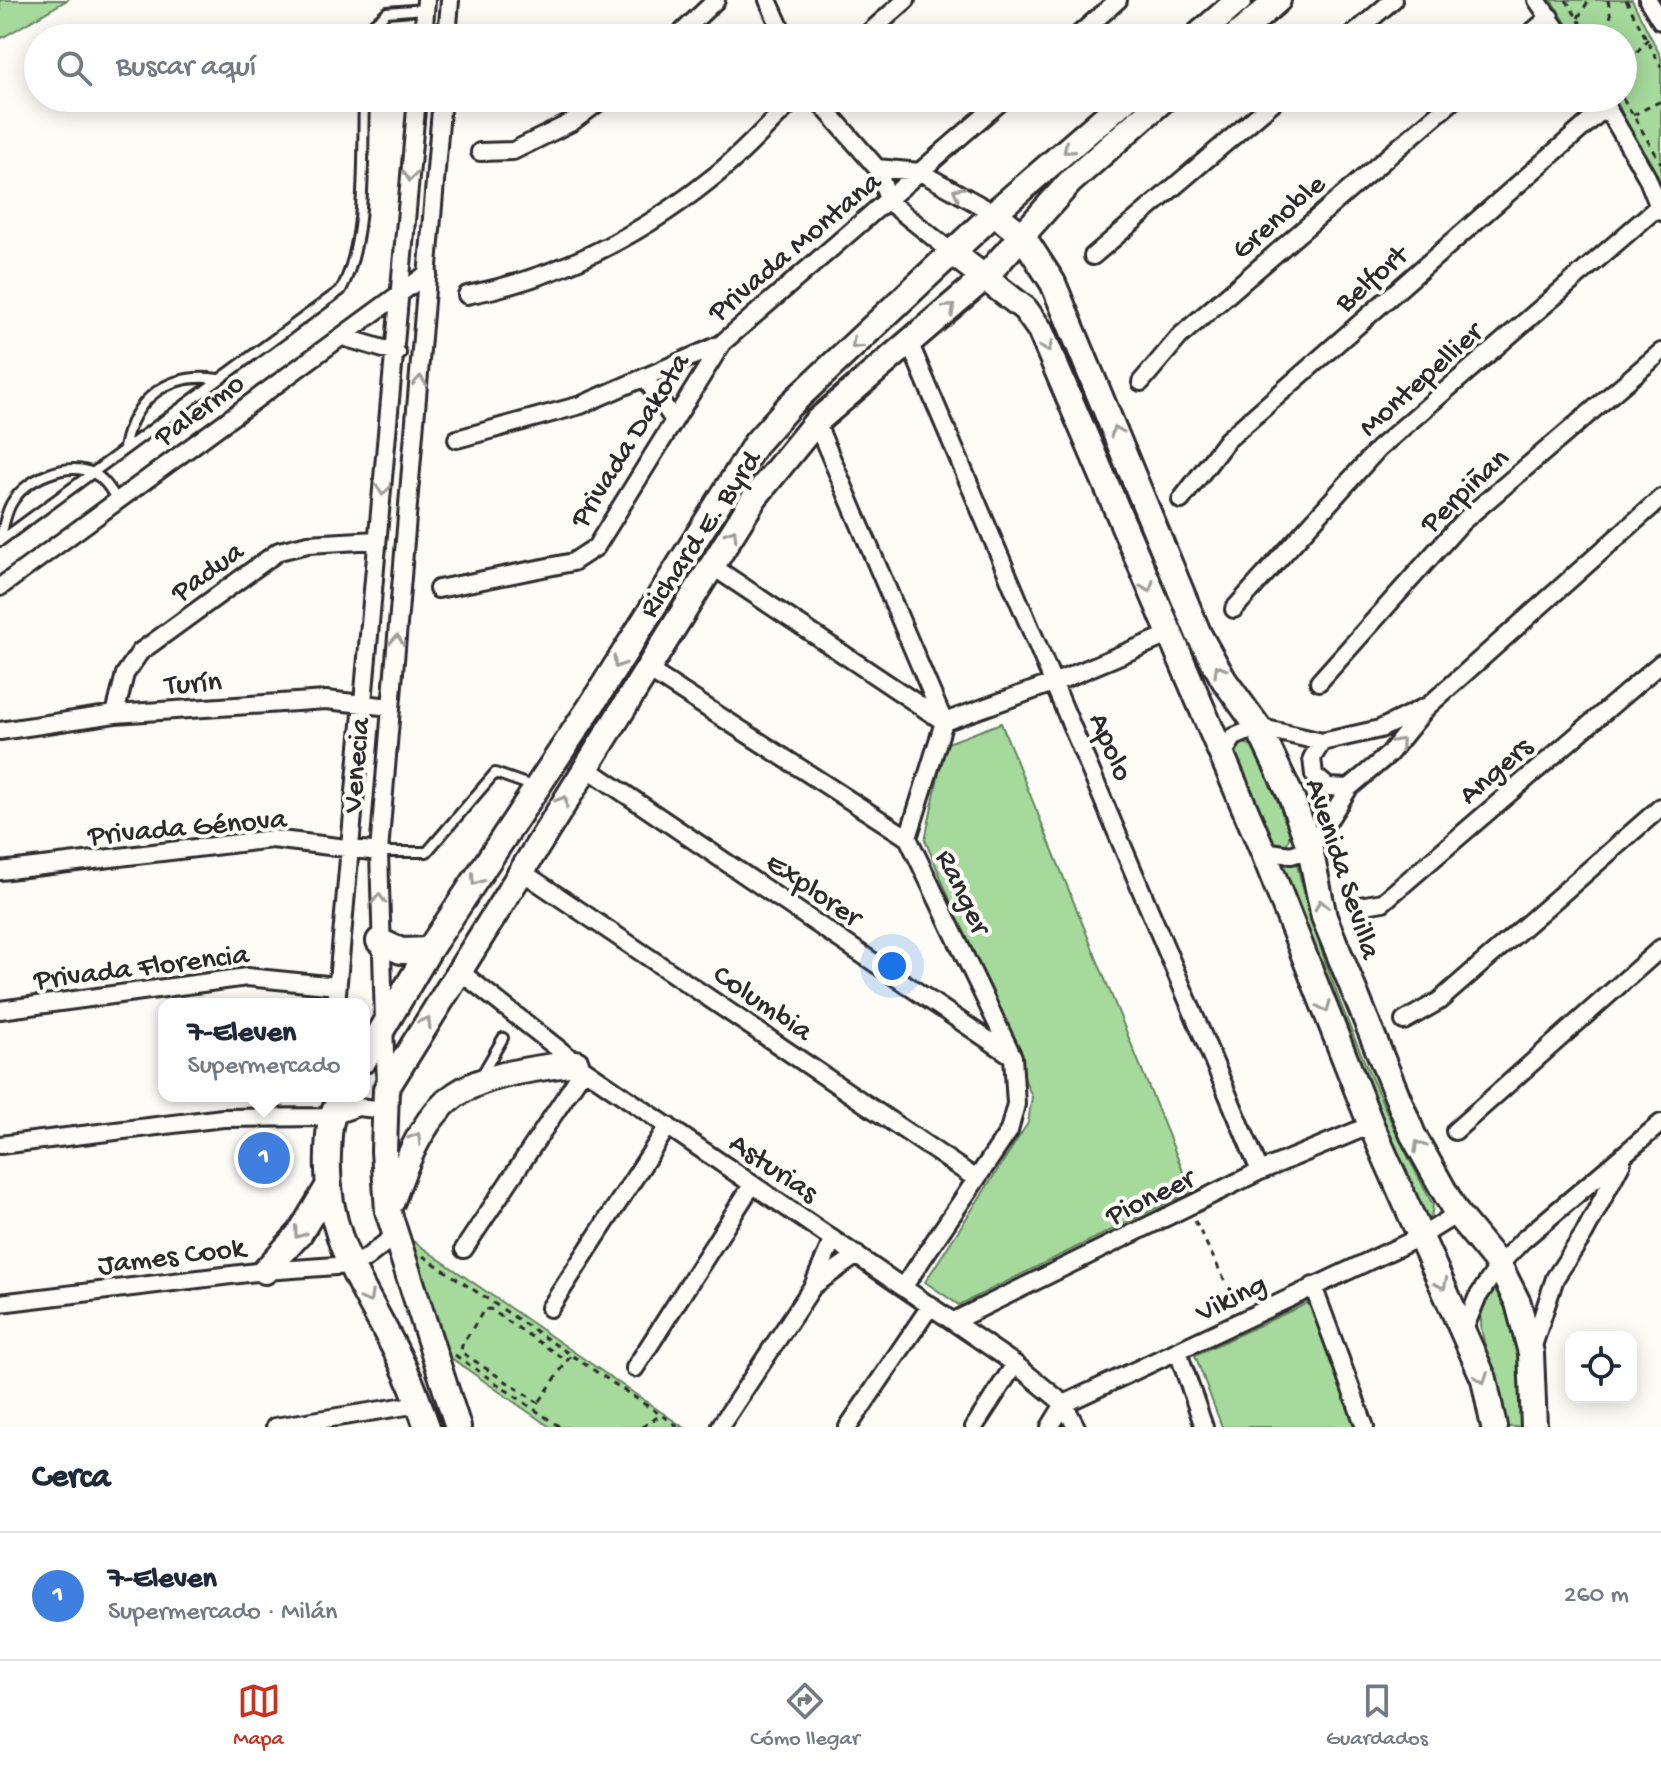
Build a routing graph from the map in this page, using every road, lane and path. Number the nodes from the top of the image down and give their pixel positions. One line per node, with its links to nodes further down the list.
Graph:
1 (450, 0): 20 (street)
2 (716, 0): 21 (street)
3 (768, 0): 22 (street)
4 (906, 0): 23 (street)
5 (1118, 0): 24 (street)
6 (1239, 0): 25 (street)
7 (1278, 0): 26 (street)
8 (1393, 0): 27 (street)
9 (1537, 0): 16 (street)
10 (1566, 0): 17 (path)
11 (1589, 0): 17 (path)
12 (1608, 0): 31 (path)
13 (1626, 0): 32 (path)
14 (1648, 0): 18 (street)
15 (426, 5): 19 (lane)
16 (1550, 17): 28 (street); 29 (street)
17 (1578, 18): 30 (path)
18 (1661, 21)
19 (373, 24)
20 (448, 24)
21 (691, 24)
22 (779, 24)
23 (879, 24)
24 (1091, 24)
25 (1211, 24)
26 (1250, 24)
27 (1365, 24)
28 (1542, 24)
29 (1554, 24)
30 (1582, 24)
31 (1612, 24)
32 (1648, 39): 33 (path); 34 (path)
33 (1637, 51)
34 (1661, 67)
35 (1661, 101): 50 (path)
36 (363, 112): 71 (lane)
37 (416, 112): 63 (street, Venecia, one-way to 63)
38 (441, 112): 61 (street, Venecia)
39 (585, 112): 51 (street)
40 (781, 112): 64 (street)
41 (828, 112): 53 (street)
42 (989, 112): 54 (street, Privada Montana)
43 (1111, 112): 57 (street, Richard E. Byrd, one-way to 57)
44 (1149, 112): 58 (street, Richard E. Byrd)
45 (1262, 112): 60 (street)
46 (1440, 112): 72 (street, Grenoble)
47 (1593, 112): 79 (street, Belfort)
48 (1610, 112): 56 (street)
49 (1631, 112): 50 (path)
50 (1633, 115): 52 (path)
51 (480, 152)
52 (1661, 163)
53 (877, 168): 54 (street); 55 (street)
54 (920, 172): 55 (street, Privada Montana); 57 (street, one-way to 54)
55 (889, 202): 59 (street); 66 (street, Privada Montana)
56 (1660, 209): 85 (street, Montepellier)
57 (994, 213): 58 (street, Avenida Sevilla); 59 (street, Richard E. Byrd)
58 (1022, 235): 62 (street, Richard E. Byrd); 96 (street, Avenida Sevilla, one-way to 58)
59 (954, 254): 62 (street); 101 (street, Richard E. Byrd, one-way to 101)
60 (1093, 256)
61 (428, 273): 63 (street, Palermo); 92 (street, Venecia, one-way to 61)
62 (984, 278): 67 (street, Richard E. Byrd, one-way to 62); 86 (street, one-way to 86)
63 (398, 292): 65 (street, Palermo); 69 (street, Venecia)
64 (467, 295)
65 (343, 337): 69 (street); 80 (street, Palermo)
66 (721, 344): 70 (street, Privada Montana); 73 (street, Privada Dakota)
67 (910, 344): 74 (street, Richard E. Byrd); 89 (street, Apolo)
68 (1661, 352): 90 (street, Perpiñan)
69 (397, 353): 81 (street, Venecia, one-way to 81)
70 (645, 378): 73 (street); 75 (street, Privada Montana)
71 (219, 379): 76 (lane); 76 (lane)
72 (1141, 382)
73 (673, 419): 84 (street, Privada Dakota)
74 (816, 422): 82 (street, Richard E. Byrd, one-way to 74); 95 (street)
75 (457, 439)
76 (124, 448): 77 (lane)
77 (92, 473): 77 (lane); 80 (lane)
78 (1661, 498): 93 (street)
79 (1181, 500)
80 (118, 501): 83 (street, Palermo)
81 (377, 540): 91 (street, Venecia); 94 (street, Padua)
82 (712, 566): 88 (street, Richard E. Byrd); 95 (street)
83 (0, 587)
84 (438, 589)
85 (1234, 609)
86 (1168, 635): 89 (street); 99 (street)
87 (1661, 663): 111 (street, Angers)
88 (647, 669): 100 (street, Richard E. Byrd); 104 (street)
89 (1056, 682): 95 (street); 134 (street, Apolo)
90 (1319, 682)
91 (365, 704): 92 (street, Turín); 94 (street, Turín); 105 (street, Venecia)
92 (391, 707): 108 (street, Venecia)
93 (1427, 707): 98 (street); 102 (street, one-way to 93)
94 (115, 714): 97 (street, Turín)
95 (944, 722): 104 (street, Ranger)
96 (1258, 727): 98 (street); 99 (street); 106 (street, Avenida Sevilla)
97 (0, 731)
98 (1322, 742): 102 (street)
99 (1221, 757): 107 (street)
100 (584, 766): 110 (street, Richard E. Byrd, one-way to 100); 123 (street, Explorer)
101 (537, 788): 108 (lane); 114 (street, Richard E. Byrd, one-way to 114)
102 (1349, 788): 106 (street)
103 (1661, 807): 119 (street)
104 (908, 838): 123 (street, Ranger)
105 (348, 848): 108 (street, Privada Génova); 109 (street, Privada Génova); 116 (street, Venecia)
106 (1310, 849): 107 (street); 140 (street, Avenida Sevilla, one-way to 106)
107 (1263, 851): 129 (street, one-way to 129)
108 (379, 852): 112 (street, Venecia, one-way to 108)
109 (0, 871)
110 (521, 871): 115 (street, Richard E. Byrd); 135 (street, Columbia)
111 (1359, 906)
112 (379, 941): 114 (street); 120 (street, Venecia)
113 (1661, 948): 131 (street)
114 (429, 950): 120 (street, Richard E. Byrd)
115 (458, 970): 124 (street, Asturias); 126 (street, Richard E. Byrd, one-way to 115)
116 (337, 986): 117 (street, Venecia); 118 (street, Privada Florencia)
117 (336, 998)
118 (0, 1010)
119 (1404, 1021)
120 (382, 1030): 122 (street, Richard E. Byrd); 126 (street, Venecia)
121 (503, 1038): 125 (lane)
122 (370, 1050)
123 (1013, 1057): 135 (street, Ranger)
124 (580, 1066): 125 (street); 130 (street, Asturias); 144 (street)
125 (479, 1080): 139 (street, one-way to 125)
126 (385, 1100): 127 (street); 139 (street, Venecia)
127 (334, 1103): 132 (street); 137 (street)
128 (1661, 1123): 133 (street)
129 (1371, 1125): 134 (street, Pioneer); 142 (street)
130 (668, 1126): 136 (street, Asturias); 154 (street)
131 (1455, 1131)
132 (0, 1145)
133 (1629, 1150): 147 (street); 160 (street)
134 (1260, 1171): 138 (street, Pioneer)
135 (975, 1178): 150 (street, Ranger)
136 (752, 1185): 143 (street, Asturias); 164 (street)
137 (326, 1190): 146 (street); 148 (street, one-way to 148)
138 (1188, 1207): 155 (path); 156 (street, Pioneer)
139 (388, 1211): 141 (street, Venecia)
140 (1457, 1214): 142 (street, Viking); 147 (street, Avenida Sevilla)
141 (394, 1236): 146 (street); 158 (street, Venecia); 161 (path)
142 (1420, 1237): 151 (street, Viking); 157 (street, one-way to 157)
143 (833, 1239): 145 (street, Asturias); 149 (street)
144 (464, 1249)
145 (857, 1255): 149 (street); 150 (street, Asturias)
146 (350, 1265): 148 (street, James Cook); 169 (street, one-way to 169)
147 (1499, 1265): 157 (street); 160 (street, Avenida Sevilla)
148 (265, 1271): 152 (street, James Cook)
149 (813, 1286): 170 (street)
150 (904, 1286): 153 (street, Asturias)
151 (1313, 1286): 155 (street, Viking); 182 (street)
152 (0, 1303)
153 (931, 1305): 156 (street, Asturias); 177 (street)
154 (550, 1308)
155 (1244, 1320): 159 (street, Viking)
156 (954, 1321): 163 (street, Asturias)
157 (1463, 1332): 183 (street, one-way to 183)
158 (433, 1340): 167 (path); 173 (street, Venecia)
159 (1178, 1352): 166 (street, Viking); 181 (street)
160 (1531, 1353): 184 (street, Avenida Sevilla)
161 (571, 1355): 162 (path); 168 (path)
162 (567, 1361): 165 (path); 165 (path)
163 (1015, 1364): 166 (street, Asturias); 178 (street)
164 (635, 1368)
165 (539, 1403): 167 (path)
166 (1064, 1404): 179 (street); 180 (street)
167 (534, 1409): 174 (path)
168 (661, 1415): 175 (path); 176 (path)
169 (423, 1416): 171 (street)
170 (721, 1425)
171 (292, 1426): 172 (street)
172 (275, 1427)
173 (458, 1427)
174 (560, 1427)
175 (642, 1427)
176 (679, 1427)
177 (848, 1427)
178 (974, 1427)
179 (1050, 1427)
180 (1076, 1427)
181 (1204, 1427)
182 (1365, 1427)
183 (1494, 1427)
184 (1534, 1427)

